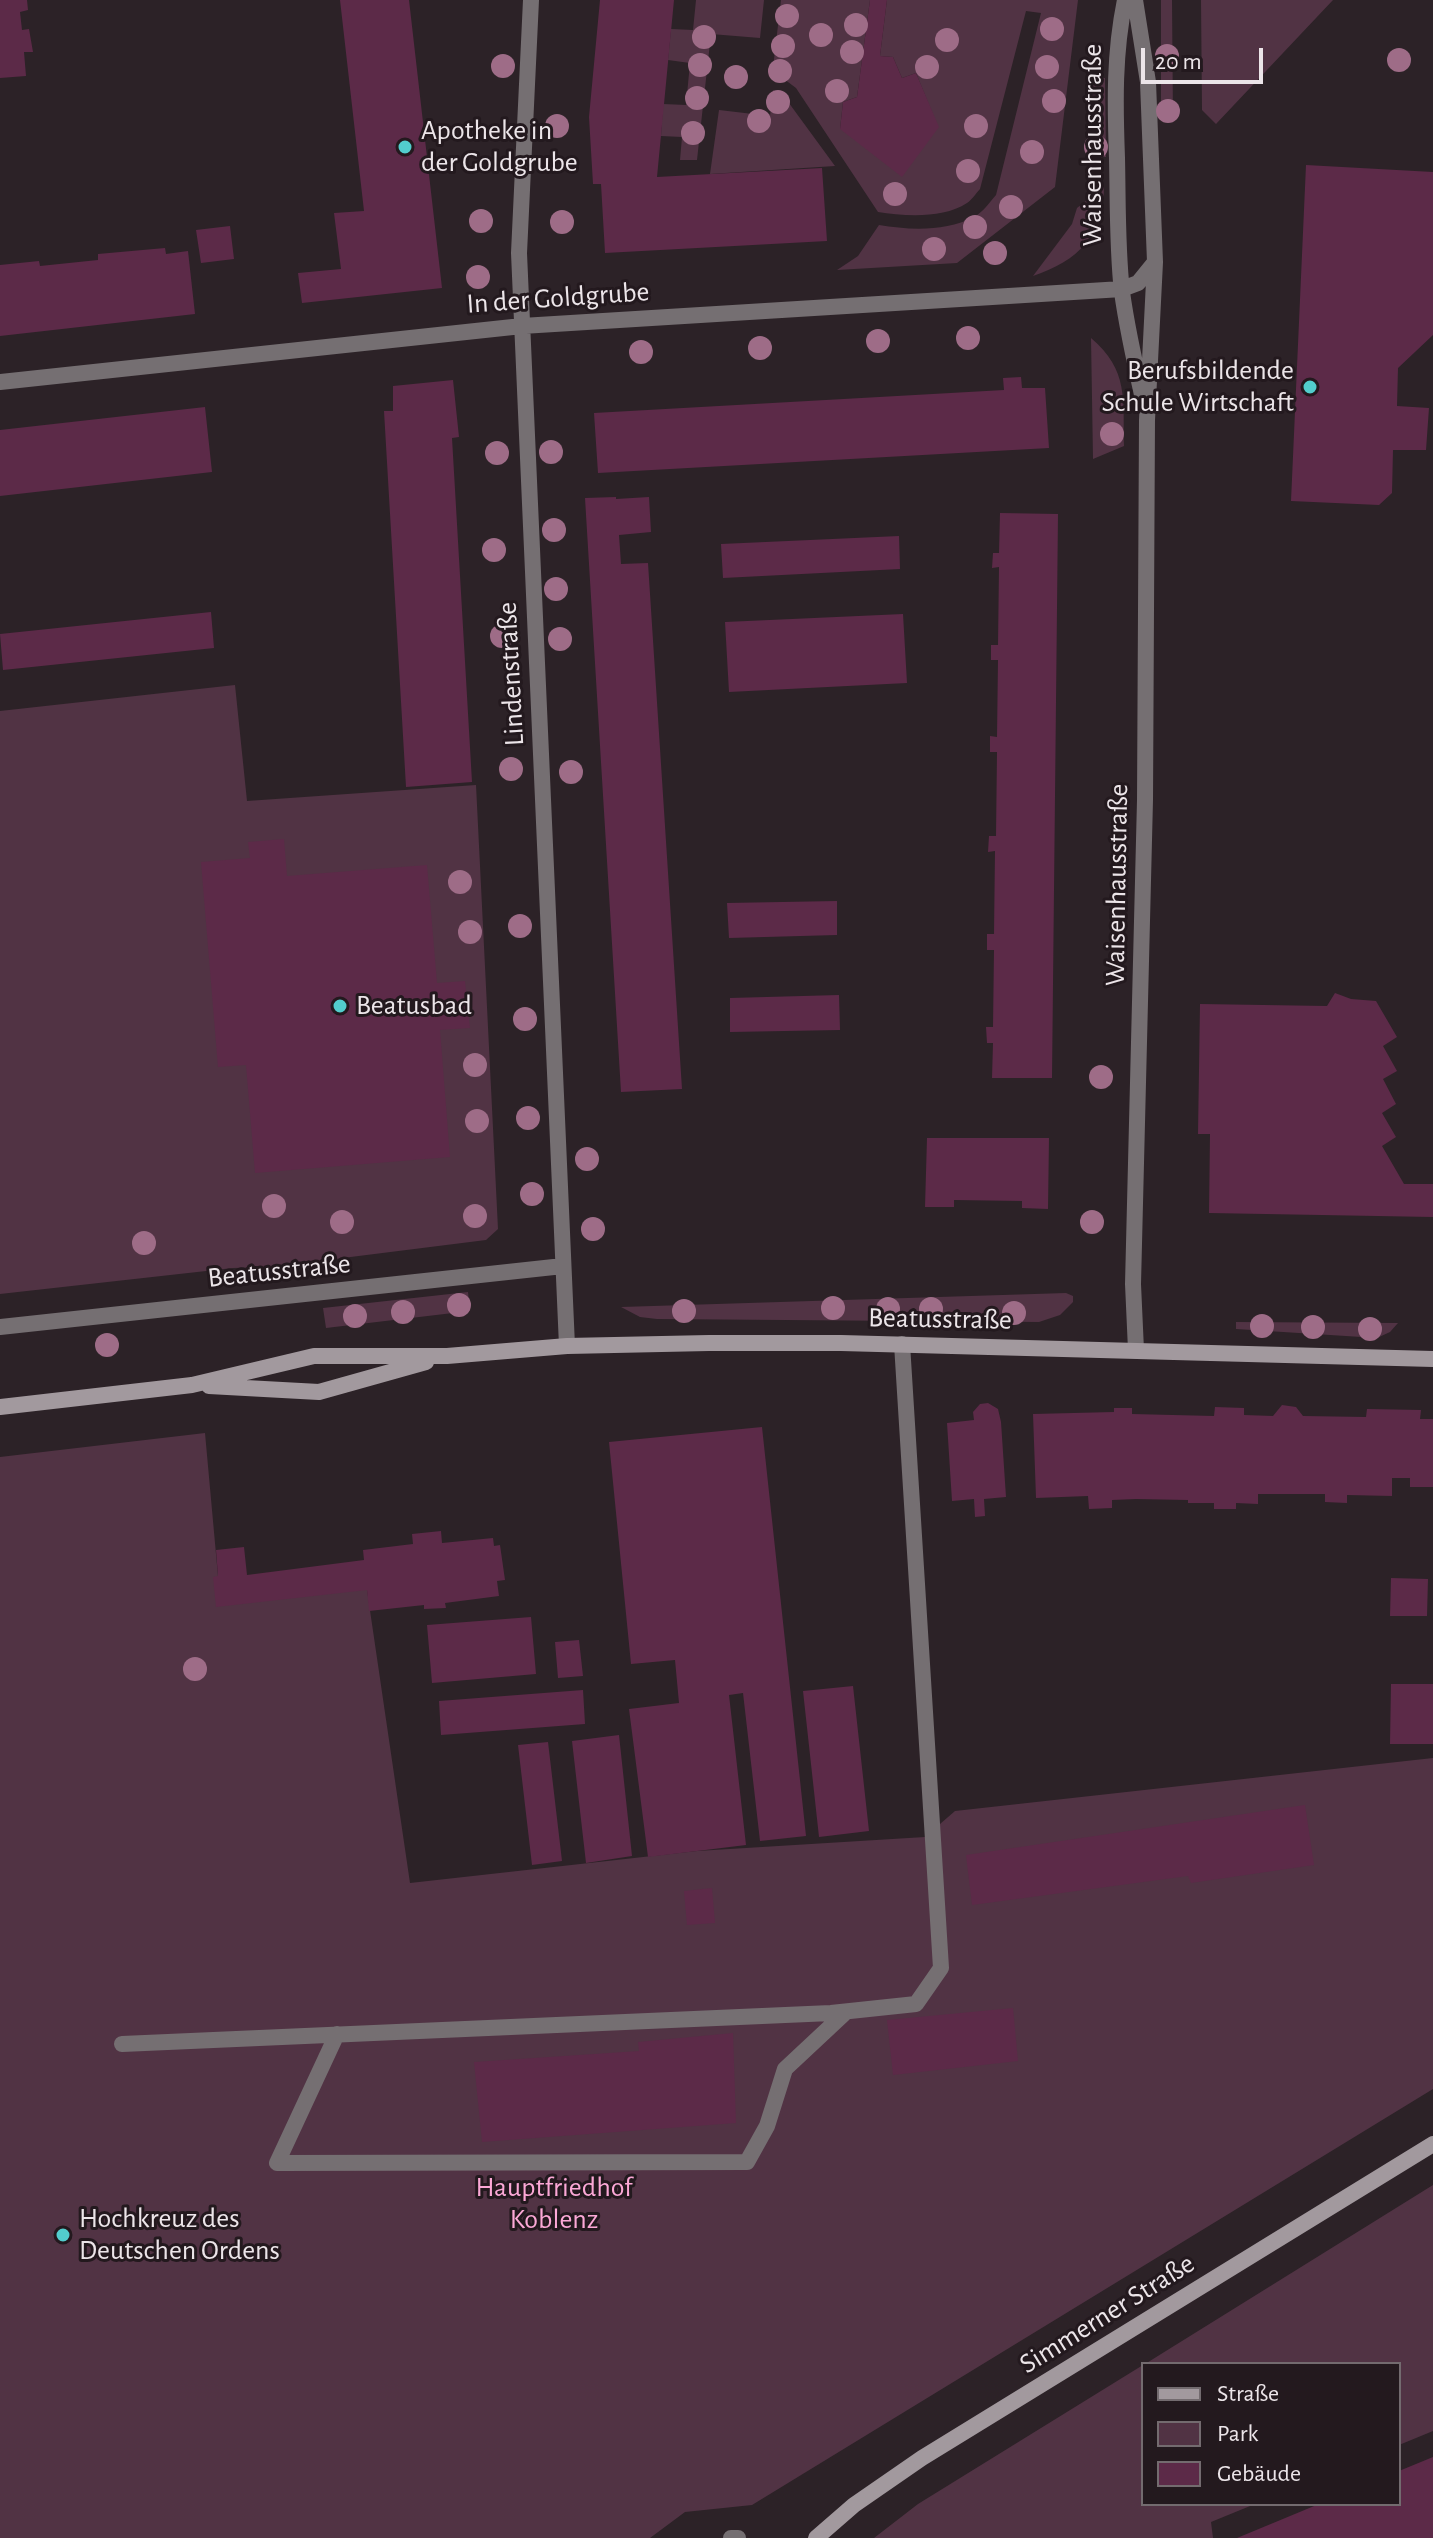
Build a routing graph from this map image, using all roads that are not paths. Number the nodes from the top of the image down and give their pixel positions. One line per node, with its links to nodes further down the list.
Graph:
1 (531, 0): 6 (street, Lindenstraße)
2 (1125, 0): 5 (street, Waisenhausstraße)
3 (1135, 0): 4 (street, Waisenhausstraße)
4 (1155, 262): 5 (street); 8 (street, Waisenhausstraße)
5 (1122, 289): 6 (street, In der Goldgrube); 8 (street, Waisenhausstraße)
6 (522, 326): 7 (street, In der Goldgrube); 9 (street, Lindenstraße)
7 (0, 382)
8 (1147, 420): 13 (street, Waisenhausstraße)
9 (563, 1266): 10 (street, Beatusstraße); 12 (street, Lindenstraße)
10 (0, 1327)
11 (902, 1344): 12 (street, Beatusstraße); 13 (street, Beatusstraße); 18 (street)
12 (567, 1346): 14 (street, Beatusstraße)
13 (1136, 1350): 15 (street, Beatusstraße)
14 (447, 1356): 16 (street, Beatusstraße); 16 (street, Beatusstraße)
15 (1433, 1359)
16 (192, 1385): 17 (street, Beatusstraße)
17 (0, 1407)
18 (846, 2012): 19 (street); 19 (street)
19 (337, 2034): 20 (street)
20 (122, 2044)
21 (1433, 2144): 24 (street, Simmerner Straße)
22 (731, 2538): 23 (street)
23 (738, 2538)
24 (816, 2538)

